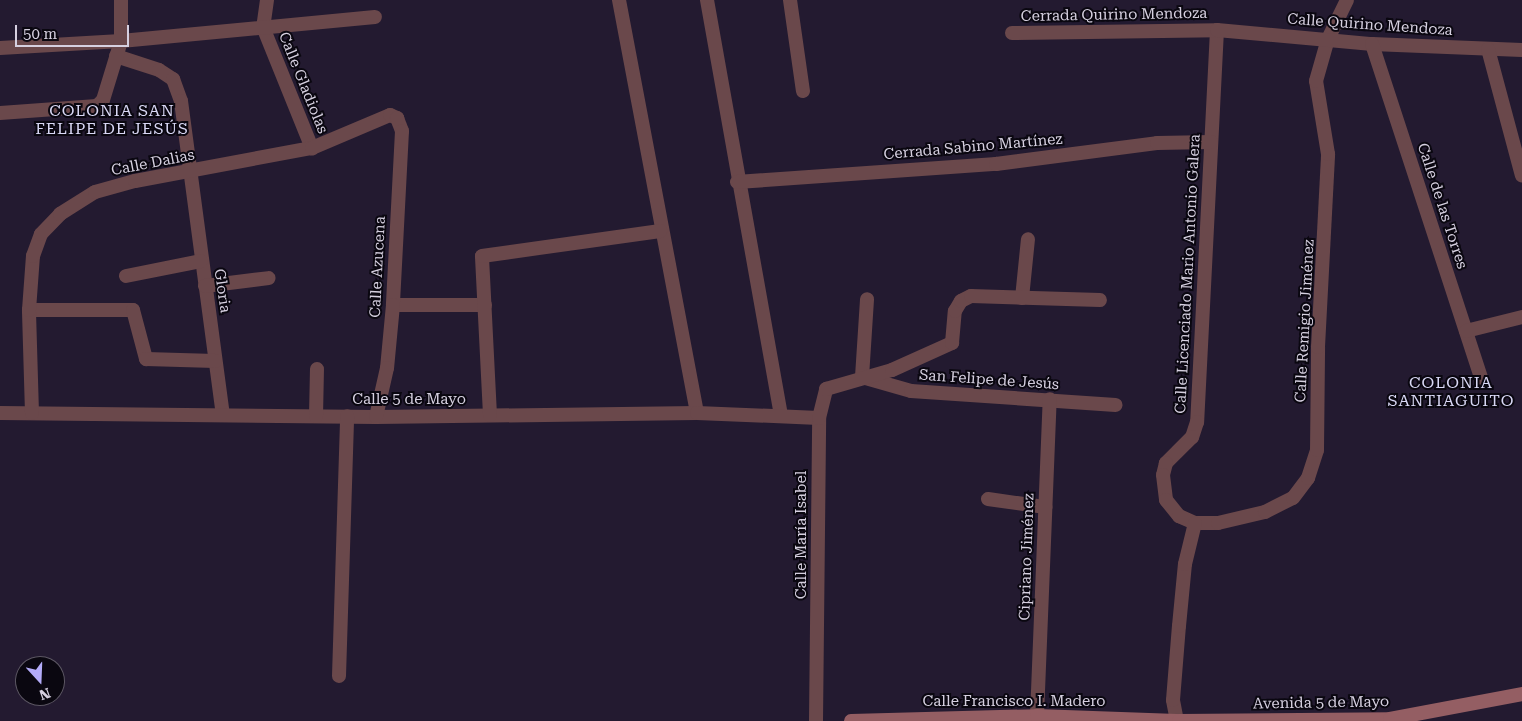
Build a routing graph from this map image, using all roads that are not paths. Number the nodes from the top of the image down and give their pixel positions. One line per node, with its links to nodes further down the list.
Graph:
1 (121, 0): 12 (street)
2 (268, 0): 8 (street, Calle Gladiolas)
3 (619, 0): 26 (street)
4 (707, 0): 25 (street)
5 (790, 0): 18 (street)
6 (1347, 0): 11 (street, Calle Remigio Jiménez)
7 (375, 17): 8 (street)
8 (262, 27): 12 (street); 22 (street, Calle Gladiolas)
9 (1217, 30): 10 (street, Cerrada Quirino Mendoza); 11 (street, Calle Quirino Mendoza); 21 (street, Calle Licenciado Mario Antonio Galera)
10 (1012, 32)
11 (1328, 39): 13 (street, Calle Quirino Mendoza); 58 (street, Calle Remigio Jiménez)
12 (122, 41): 14 (street); 17 (street)
13 (1372, 44): 15 (street, Calle Quirino Mendoza); 39 (street, Calle de las Torres)
14 (0, 48)
15 (1488, 48): 16 (street, Calle Quirino Mendoza); 24 (street)
16 (1522, 50)
17 (116, 56): 19 (street); 23 (street, Gloria)
18 (803, 91)
19 (0, 113)
20 (397, 118): 22 (street, Calle Dalias); 35 (street, Calle Azucena)
21 (1211, 142): 25 (street, Cerrada Sabino Martínez); 58 (street, Calle Licenciado Mario Antonio Galera)
22 (312, 148): 23 (street, Calle Dalias)
23 (190, 172): 28 (street, Gloria); 37 (street, Calle Dalias)
24 (1522, 176)
25 (737, 182): 51 (street)
26 (660, 231): 36 (street); 48 (street)
27 (1028, 239): 32 (street)
28 (201, 261): 29 (street); 31 (street, Gloria)
29 (126, 276)
30 (270, 278): 31 (street)
31 (205, 286): 40 (street, Gloria)
32 (1022, 298): 34 (street); 42 (street)
33 (867, 299): 42 (street)
34 (1100, 300)
35 (393, 305): 36 (street); 54 (street, Calle Azucena)
36 (485, 305): 50 (street)
37 (30, 310): 40 (street); 47 (street, Calle Dalias)
38 (1522, 317): 39 (street)
39 (1466, 331): 43 (street, Calle de las Torres)
40 (215, 361): 49 (street, Gloria)
41 (317, 369): 52 (street)
42 (862, 377): 44 (street, San Felipe de Jesús); 55 (street, Calle María Isabel)
43 (1481, 378)
44 (1050, 400): 45 (street, San Felipe de Jesús); 57 (street, Cipriano Jiménez)
45 (1116, 405)
46 (0, 413): 47 (street, Calle 5 de Mayo)
47 (32, 413): 49 (street, Calle 5 de Mayo)
48 (697, 413): 50 (street, Calle 5 de Mayo); 51 (street, Calle 5 de Mayo)
49 (223, 414): 52 (street, Calle 5 de Mayo)
50 (490, 415): 54 (street, Calle 5 de Mayo)
51 (781, 415): 55 (street, Calle 5 de Mayo)
52 (316, 416): 53 (street, Calle 5 de Mayo)
53 (347, 416): 54 (street, Calle 5 de Mayo); 59 (street)
54 (376, 417)
55 (819, 418): 62 (street, Calle María Isabel)
56 (988, 499): 57 (street)
57 (1045, 507): 61 (street, Cipriano Jiménez)
58 (1195, 523): 64 (street)
59 (339, 676)
60 (1522, 694): 64 (main road, Avenida 5 de Mayo)
61 (1037, 716): 63 (main road, Calle Francisco I. Madero); 64 (main road, Calle Francisco I. Madero)
62 (816, 721)
63 (851, 721)
64 (1178, 721)

